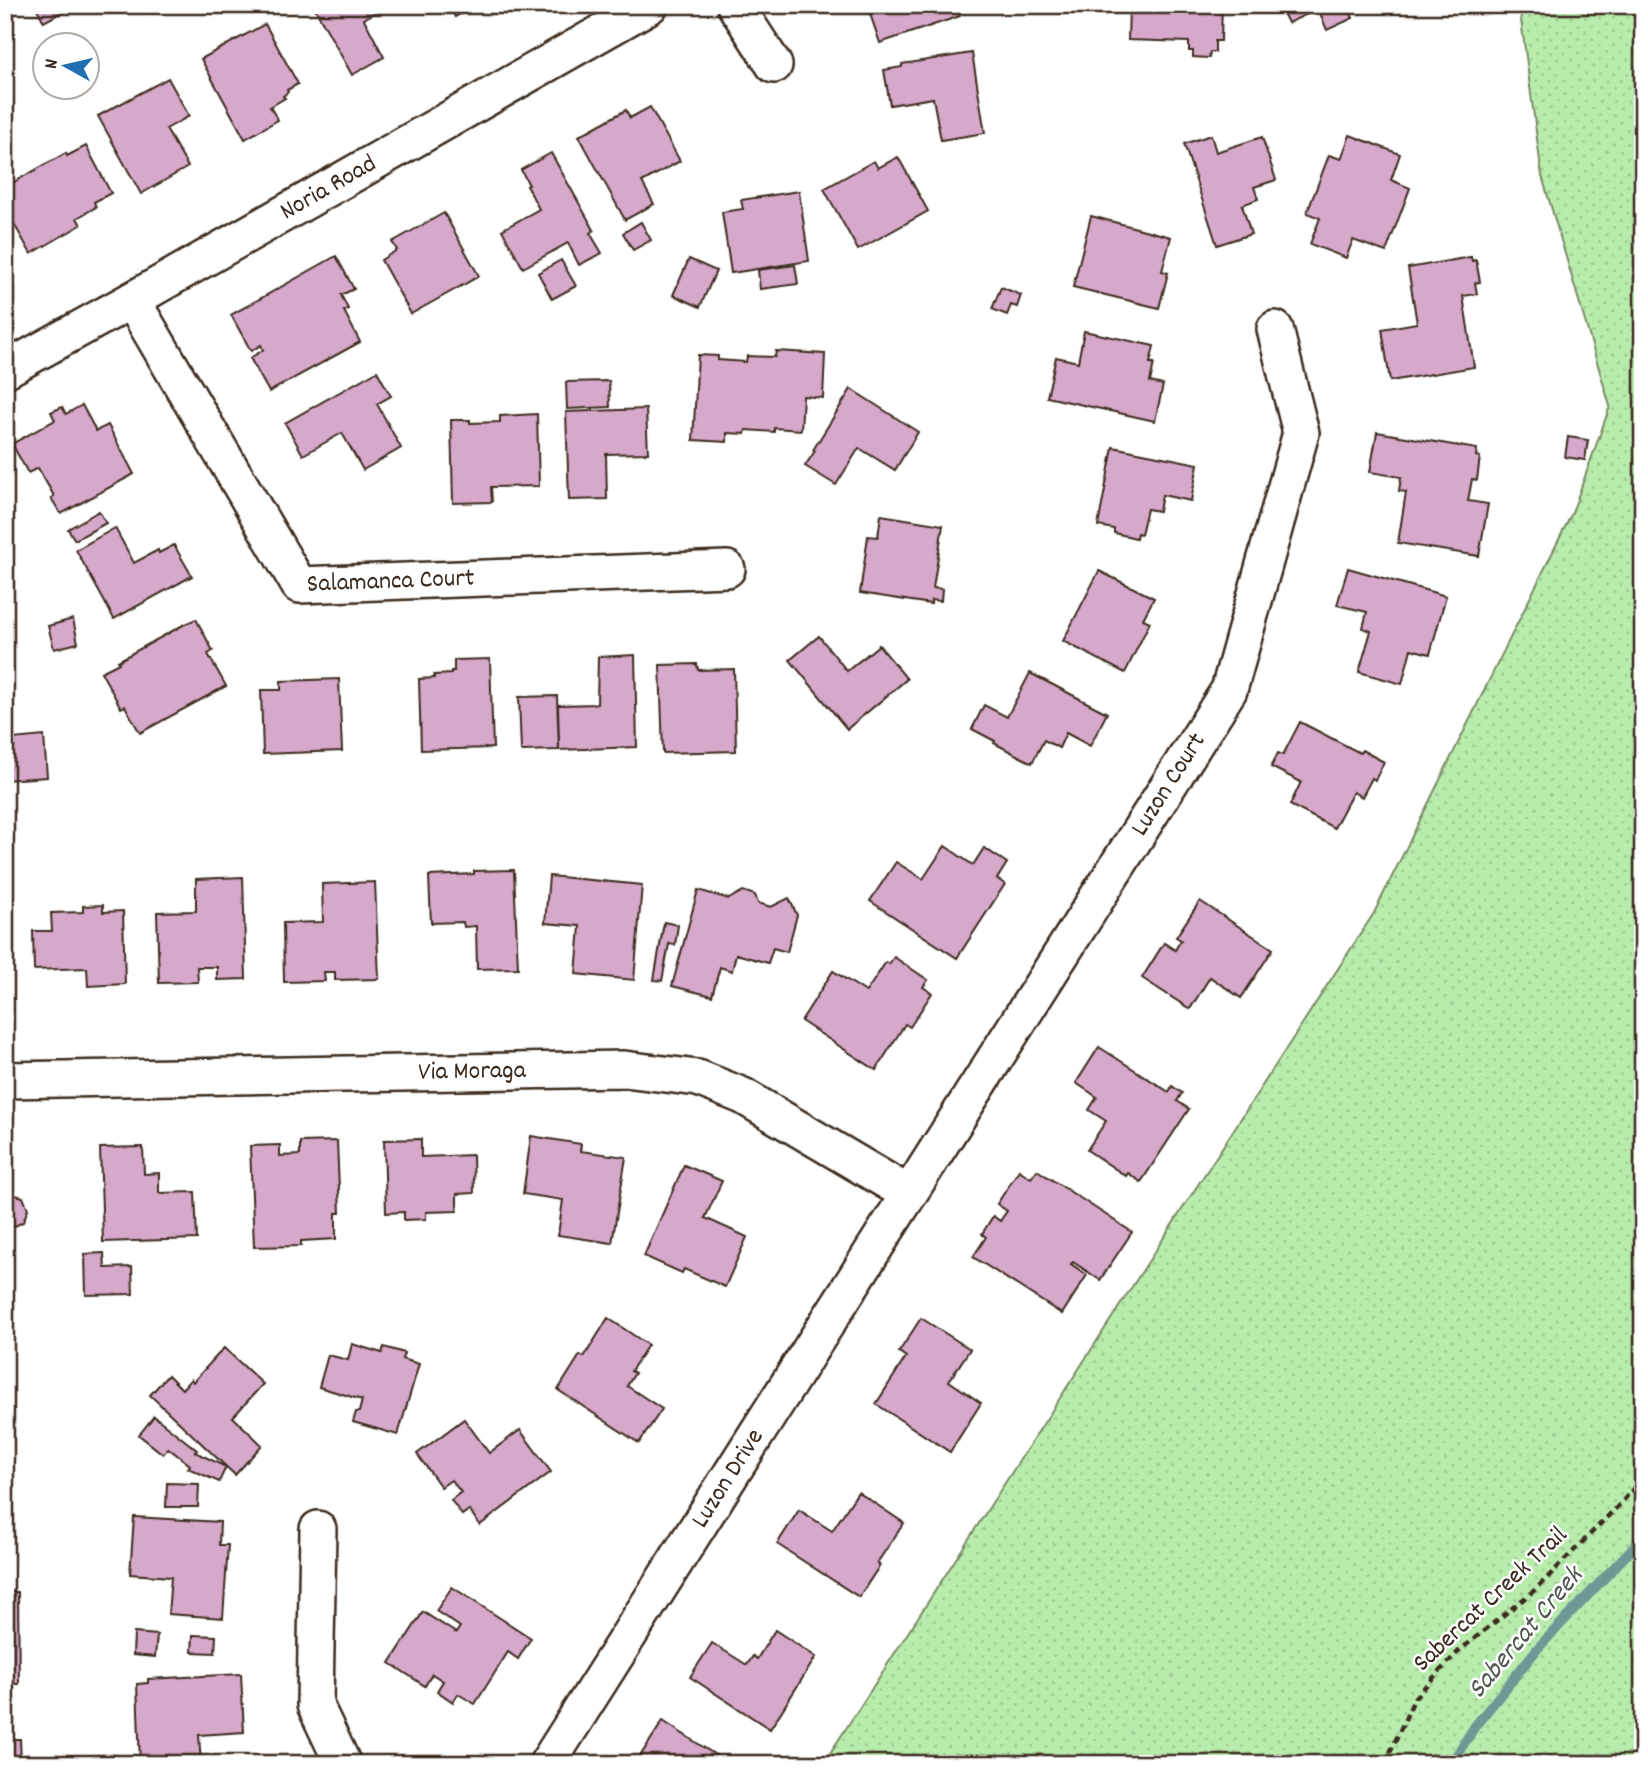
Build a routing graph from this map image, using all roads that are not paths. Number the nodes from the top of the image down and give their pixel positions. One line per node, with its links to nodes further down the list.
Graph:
1 (650, 5): 4 (street, Noria Road)
2 (735, 5): 3 (street)
3 (774, 65)
4 (132, 300): 6 (street, Noria Road); 7 (street, Salamanca Court)
5 (1275, 329): 9 (street, Luzon Court)
6 (5, 369)
7 (727, 569)
8 (5, 1080): 9 (street, Via Moraga)
9 (909, 1194): 12 (street, Luzon Drive)
10 (318, 1530): 11 (street)
11 (343, 1764)
12 (547, 1764)

